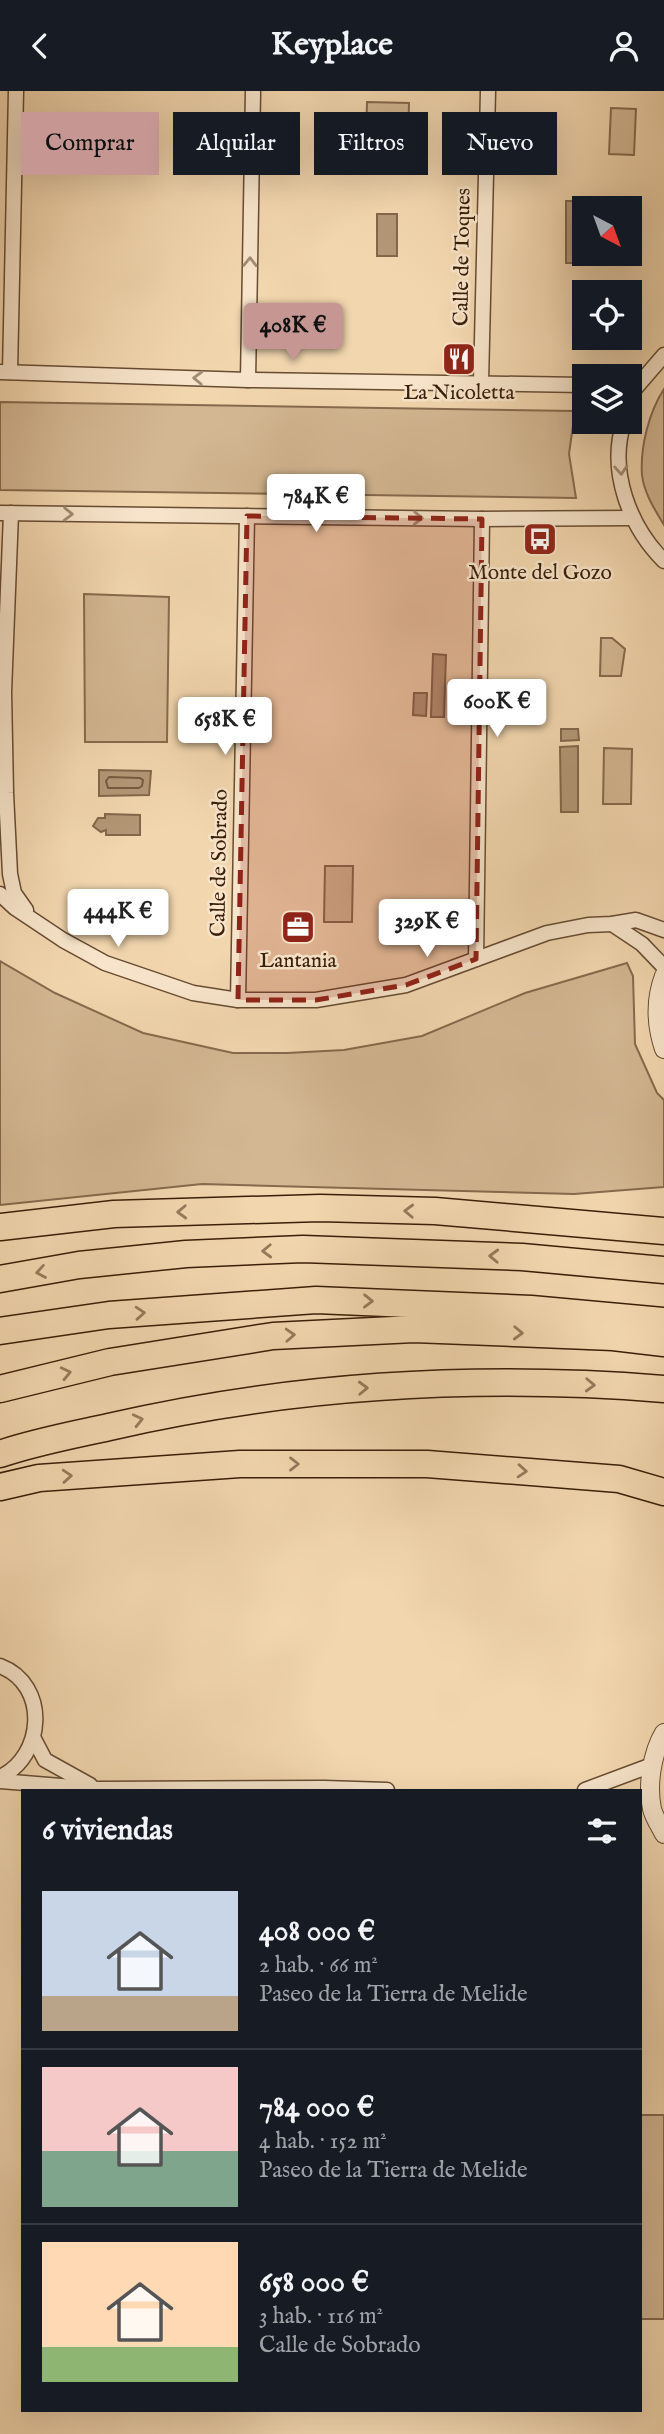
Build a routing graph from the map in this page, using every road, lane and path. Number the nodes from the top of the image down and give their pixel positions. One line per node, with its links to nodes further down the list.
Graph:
1 (16, 91): 5 (street)
2 (253, 91): 6 (street, one-way to 2)
3 (488, 91): 7 (street, Calle de Toques)
4 (664, 355): 8 (street)
5 (5, 372): 6 (street, one-way to 5)
6 (248, 380): 7 (street)
7 (481, 382): 9 (street)
8 (642, 382)
9 (572, 386)
10 (620, 434): 13 (street, one-way to 13)
11 (6, 513): 12 (street, one-way to 12); 16 (street)
12 (247, 516): 14 (street, one-way to 14); 24 (street, Calle de Sobrado)
13 (632, 518): 14 (street); 15 (street)
14 (482, 519): 21 (street)
15 (664, 561)
16 (3, 799): 18 (street)
17 (0, 894): 18 (street)
18 (32, 919): 24 (street)
19 (612, 924): 20 (street); 21 (street); 22 (street)
20 (664, 930)
21 (476, 959): 24 (street)
22 (664, 967)
23 (664, 976): 25 (street)
24 (238, 1000)
25 (664, 1049)
26 (0, 1227): 27 (highway, one-way to 26)
27 (664, 1231)
28 (664, 1270): 29 (highway, one-way to 29)
29 (0, 1279)
30 (664, 1321): 31 (highway)
31 (614, 1326): 32 (highway, one-way to 31); 33 (highway); 34 (highway, one-way to 31)
32 (0, 1331)
33 (664, 1343)
34 (0, 1389)
35 (664, 1389): 36 (highway, one-way to 35)
36 (0, 1454)
37 (0, 1487): 38 (highway, one-way to 38)
38 (664, 1492)
39 (0, 1666): 41 (street)
40 (664, 1733): 42 (street)
41 (34, 1739): 43 (street); 44 (street)
42 (652, 1765): 46 (street); 47 (street)
43 (0, 1779): 44 (street)
44 (98, 1789): 45 (street)
45 (356, 1789)
46 (588, 1789)
47 (646, 1808): 48 (street)
48 (664, 1834)

